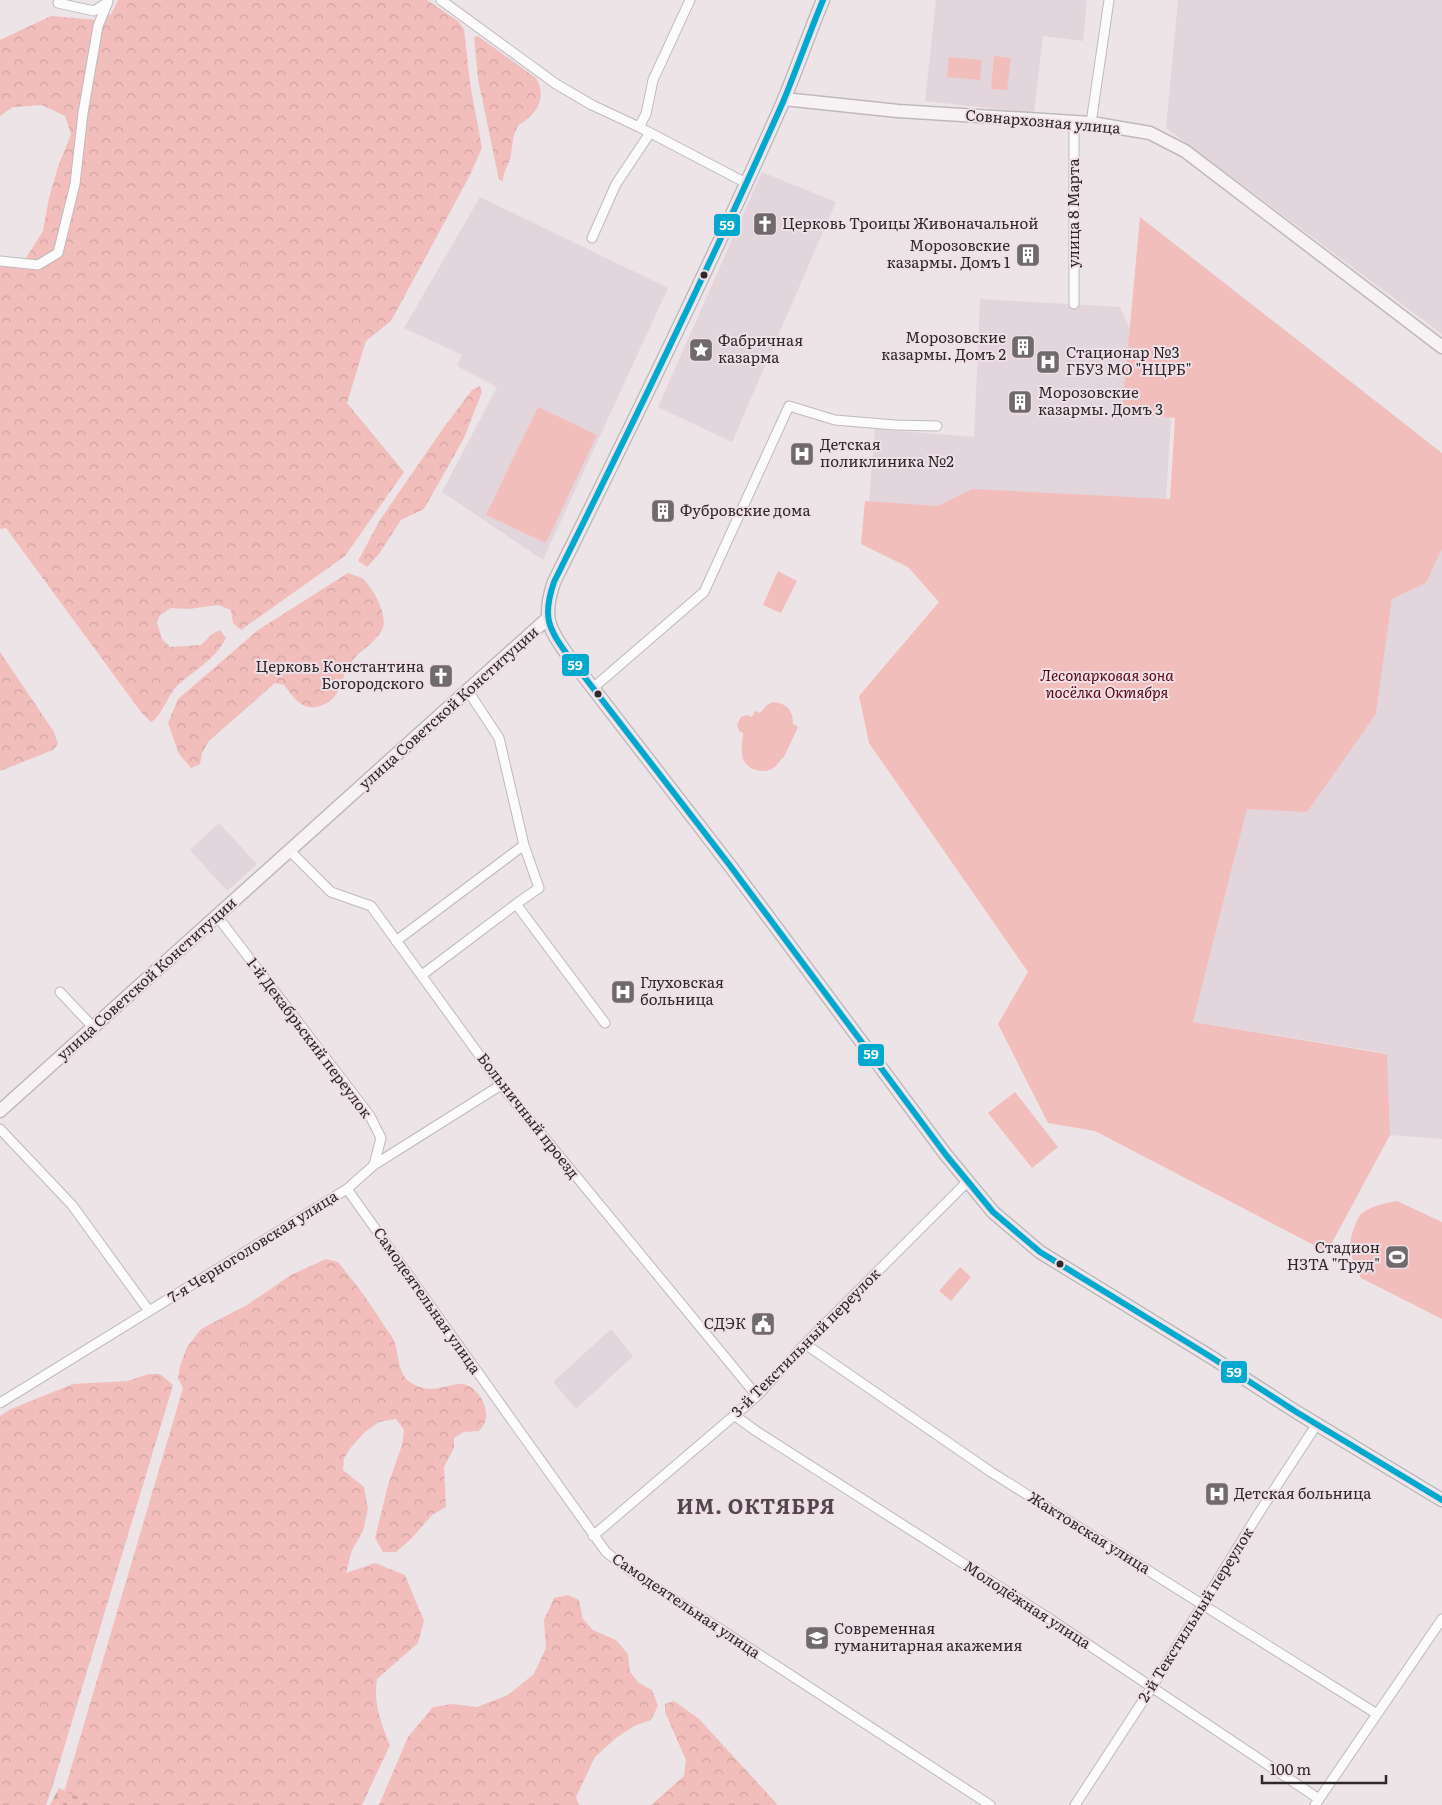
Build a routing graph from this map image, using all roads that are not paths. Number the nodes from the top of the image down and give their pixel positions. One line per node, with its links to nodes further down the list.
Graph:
1 (441, 0): 10 (street)
2 (690, 0): 10 (street)
3 (823, 0): 7 (street, улица Советской Конституции)
4 (1109, 0): 9 (street)
5 (108, 2): 6 (street); 14 (street)
6 (58, 3)
7 (784, 100): 8 (street, Совнархозная улица); 12 (street, улица Советской Конституции)
8 (1074, 122): 9 (street, Совнархозная улица); 15 (street, улица 8 Марта)
9 (1092, 123): 16 (street, Совнархозная улица)
10 (639, 127): 11 (street)
11 (650, 132): 12 (street); 13 (street)
12 (746, 182): 18 (street, улица Советской Конституции)
13 (592, 238)
14 (0, 261)
15 (1074, 304)
16 (1442, 347)
17 (937, 426): 19 (street)
18 (548, 618): 19 (street); 20 (street, улица Советской Конституции)
19 (593, 688): 34 (street)
20 (468, 690): 21 (street); 22 (street, улица Советской Конституции)
21 (524, 845): 23 (street); 25 (street)
22 (290, 851): 24 (street, улица Советской Конституции); 25 (street, Больничный проезд)
23 (516, 904): 26 (street); 28 (street)
24 (217, 916): 29 (street, улица Советской Конституции); 33 (street, 1-й Декабрьский переулок)
25 (396, 941): 26 (street, Больничный проезд)
26 (422, 976): 30 (street, Больничный проезд)
27 (60, 992): 29 (street)
28 (605, 1023)
29 (93, 1027): 31 (street, улица Советской Конституции)
30 (501, 1085): 33 (street, 7-я Черноголовская улица); 38 (street, Больничный проезд)
31 (0, 1111)
32 (0, 1129): 36 (street)
33 (374, 1165): 35 (street, 7-я Черноголовская улица)
34 (967, 1182): 37 (street, 3-й Текстильный переулок); 41 (street)
35 (347, 1189): 36 (street, 7-я Черноголовская улица); 43 (street, Самодеятельная улица)
36 (149, 1310): 39 (street, 7-я Черноголовская улица)
37 (805, 1344): 38 (street, 3-й Текстильный переулок); 44 (street, Жактовская улица)
38 (757, 1396): 40 (street, 3-й Текстильный переулок)
39 (0, 1403)
40 (734, 1415): 43 (street, 3-й Текстильный переулок); 46 (street, Молодёжная улица)
41 (1316, 1424): 42 (street); 44 (street, 2-й Текстильный переулок)
42 (1442, 1500)
43 (593, 1536): 49 (street, Самодеятельная улица)
44 (1204, 1604): 46 (street, 2-й Текстильный переулок); 47 (street, Жактовская улица)
45 (1442, 1619): 47 (street)
46 (1152, 1687): 48 (street, Молодёжная улица); 50 (street, 2-й Текстильный переулок)
47 (1377, 1714): 48 (street)
48 (1317, 1802)
49 (990, 1805)
50 (1075, 1805)

